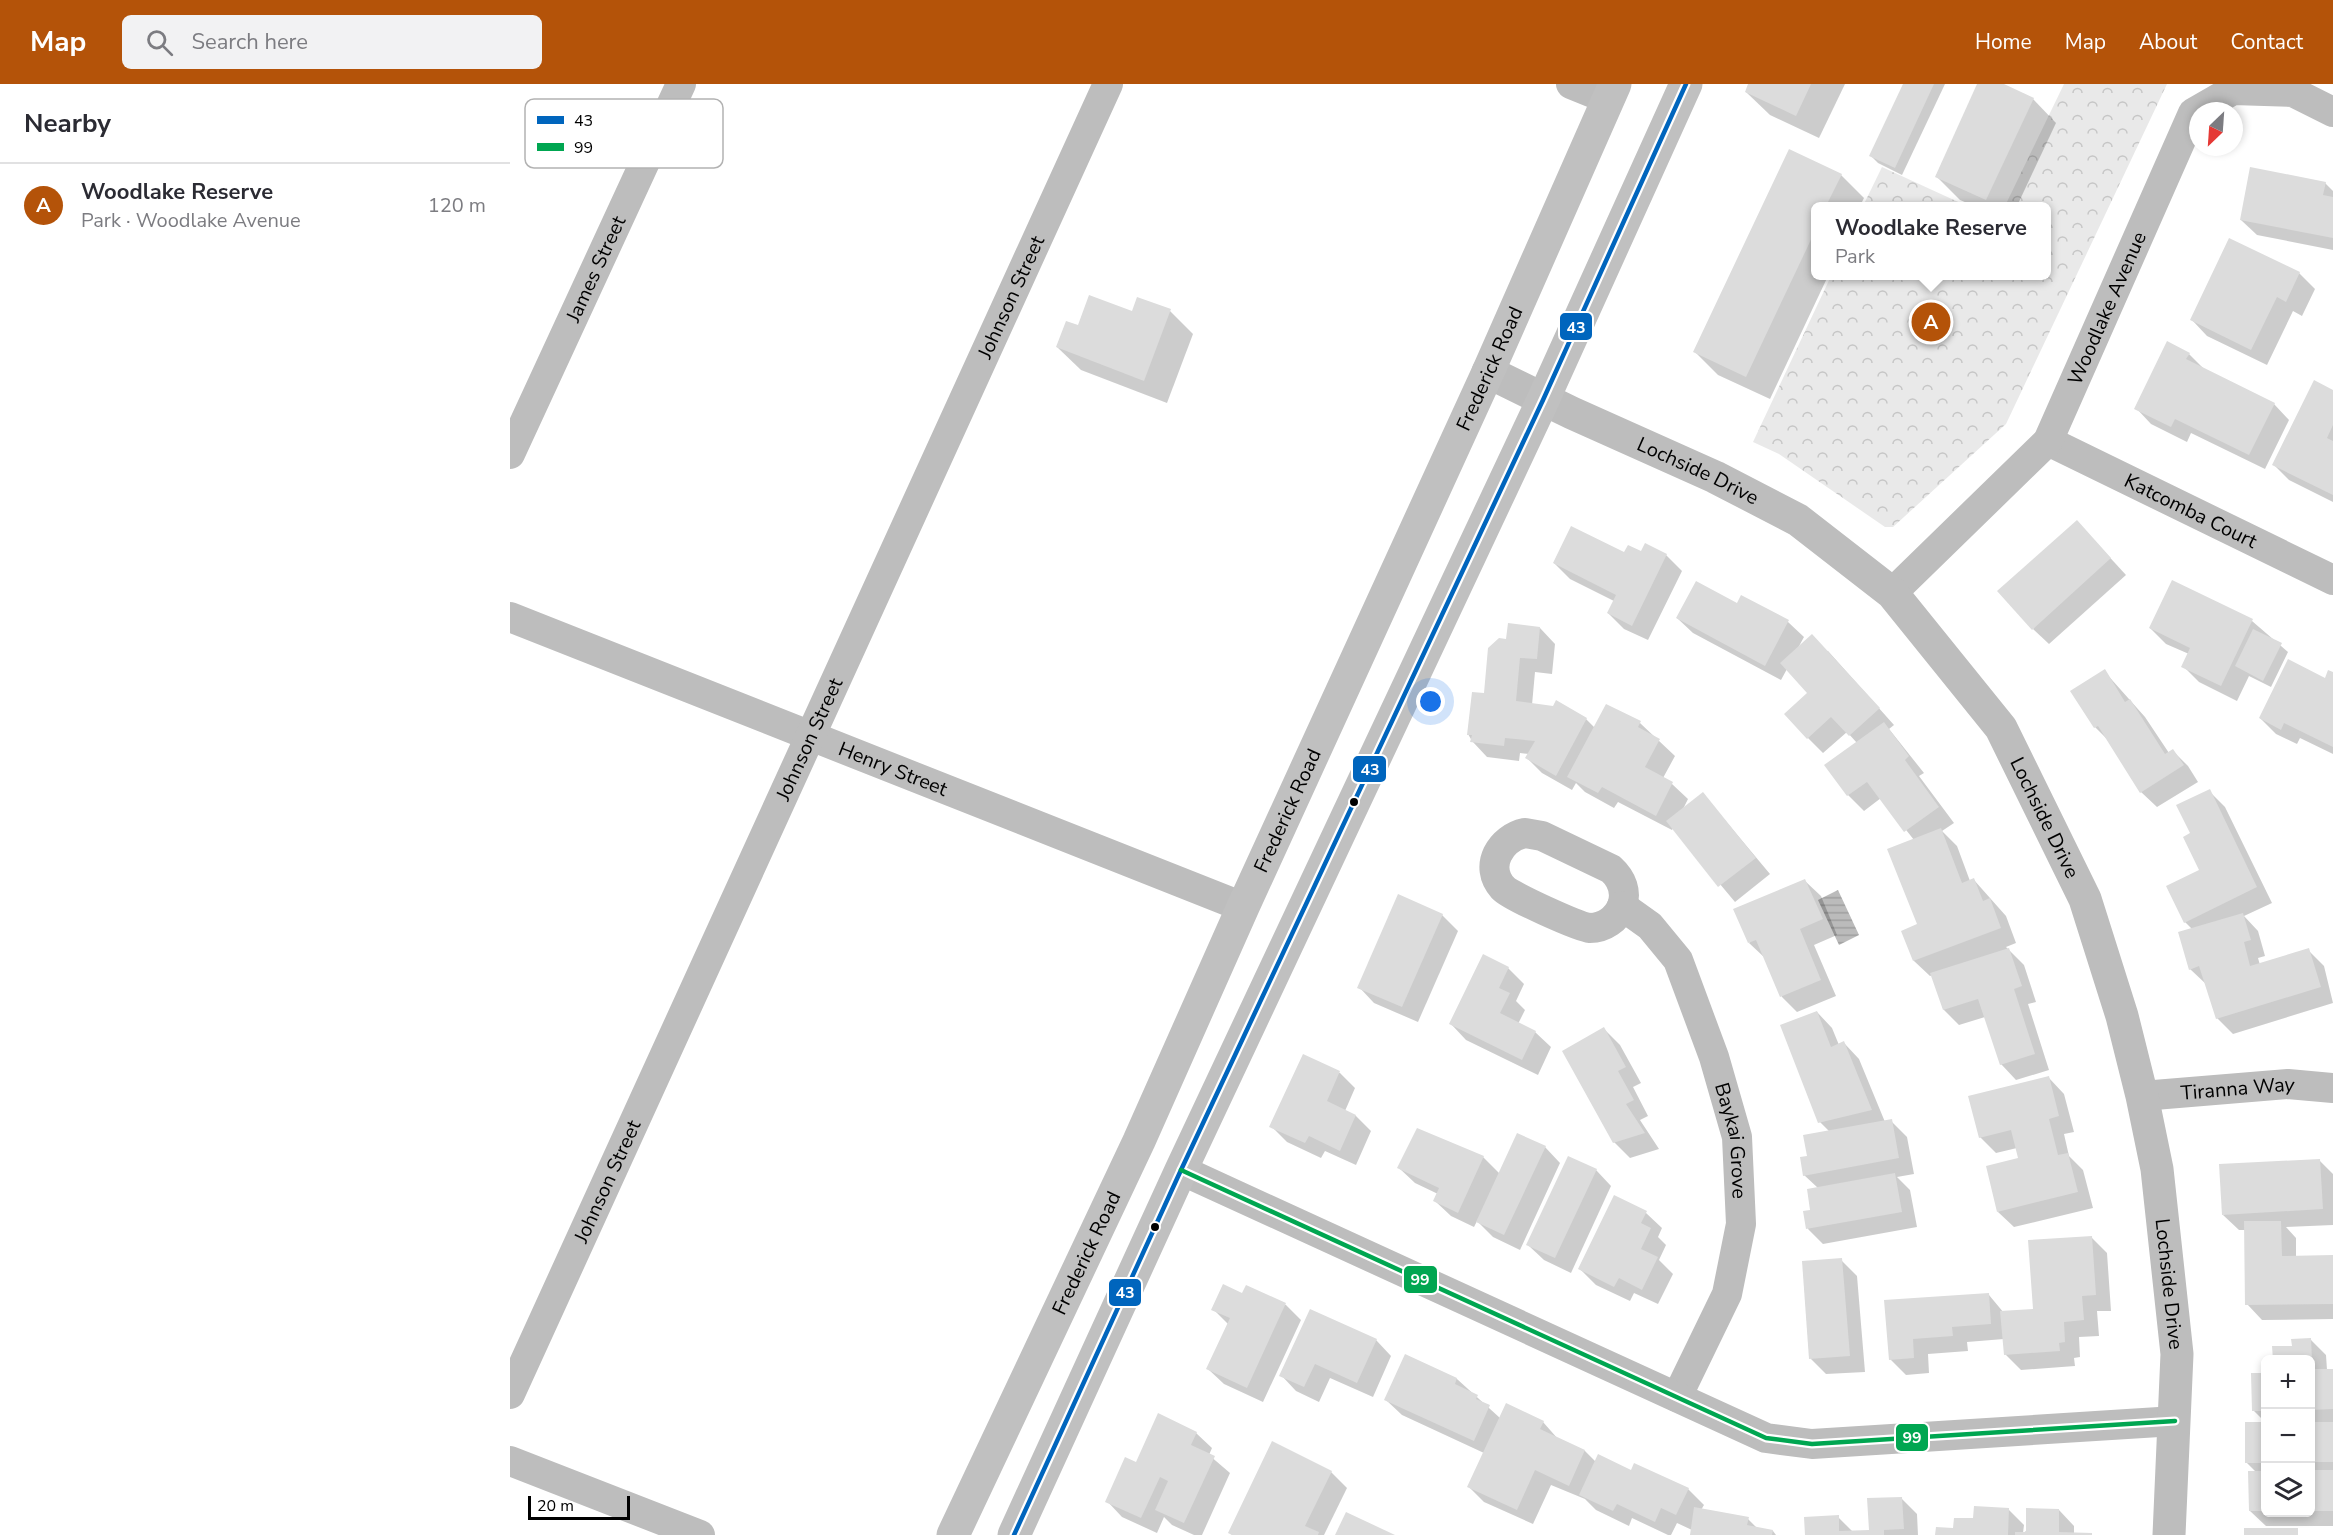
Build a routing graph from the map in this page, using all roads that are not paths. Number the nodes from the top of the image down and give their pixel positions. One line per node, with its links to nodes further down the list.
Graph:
1 (681, 84): 6 (street, James Street)
2 (1108, 84): 16 (street, Johnson Street)
3 (1571, 84): 5 (street)
4 (1686, 84): 10 (main road)
5 (1611, 92): 9 (main road, Frederick Road)
6 (674, 99)
7 (2333, 112): 11 (street, Woodlake Avenue)
8 (642, 168): 12 (street, James Street)
9 (1488, 372): 10 (street, Lochside Drive); 18 (main road, Frederick Road)
10 (1543, 400): 14 (street, Lochside Drive); 21 (main road)
11 (2048, 441): 13 (street, Katcomba Court); 14 (street, Woodlake Avenue)
12 (510, 454)
13 (2333, 580)
14 (1892, 593): 20 (street, Lochside Drive)
15 (510, 617): 16 (street, Henry Street)
16 (809, 735): 18 (street, Henry Street); 22 (street, Johnson Street)
17 (1622, 906): 23 (street, Baykai Grove)
18 (1243, 908): 27 (main road, Frederick Road)
19 (2333, 1088): 20 (street, Tiranna Way)
20 (2142, 1096): 24 (street, Lochside Drive)
21 (1181, 1170): 23 (street); 28 (main road)
22 (510, 1394)
23 (1677, 1397): 24 (street)
24 (2175, 1421): 29 (street, Lochside Drive)
25 (510, 1461): 26 (street)
26 (700, 1535)
27 (954, 1535)
28 (1014, 1535)
29 (2169, 1535)

